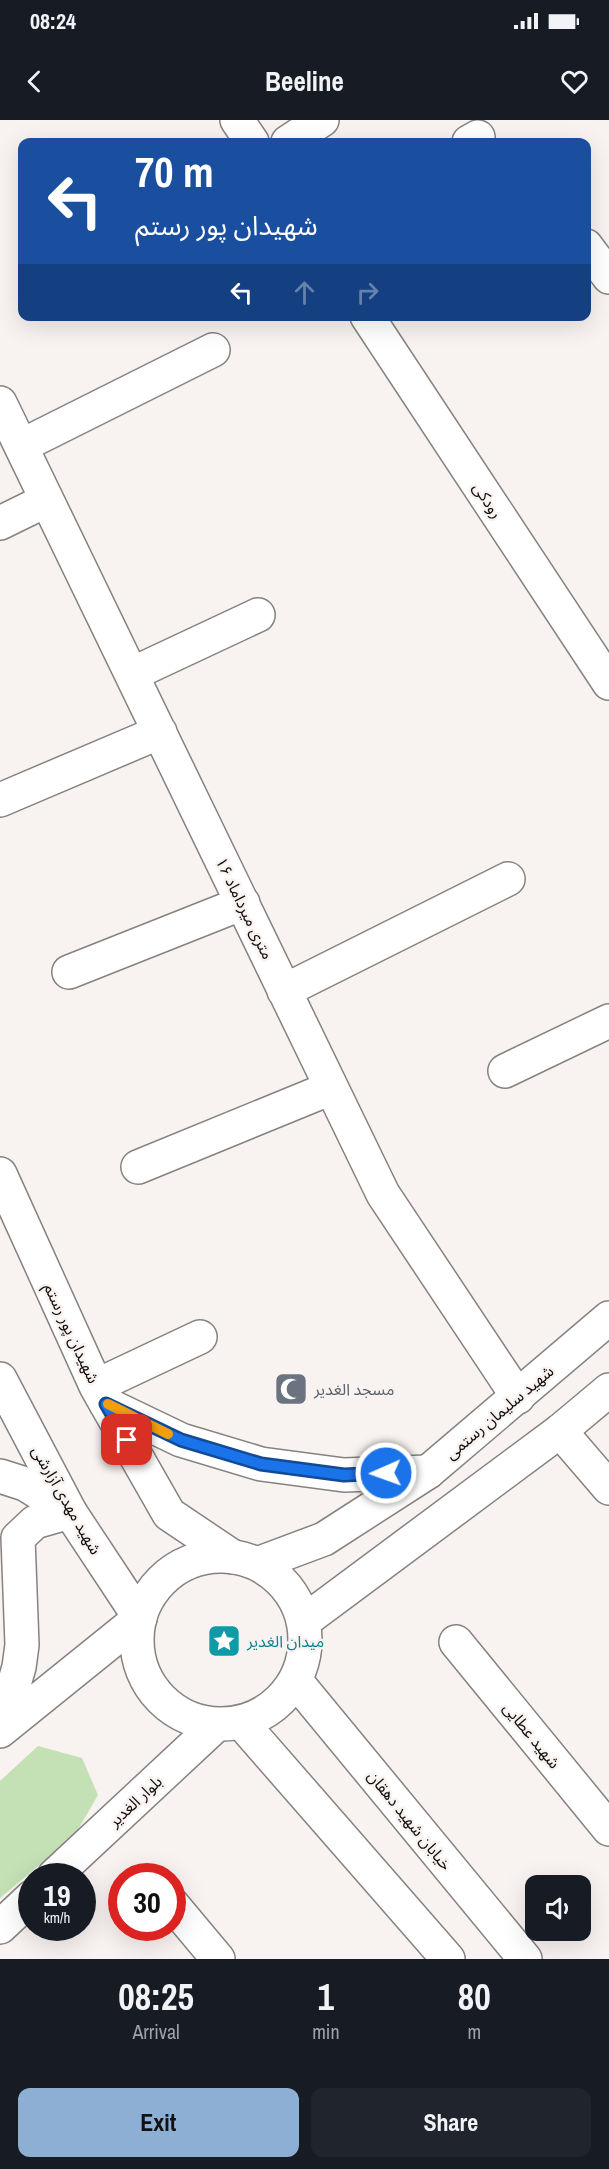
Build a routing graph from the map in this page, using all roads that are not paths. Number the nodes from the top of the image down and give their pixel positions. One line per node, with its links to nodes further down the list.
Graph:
1 (237, 120): 3 (street)
2 (322, 120): 4 (street)
3 (249, 138)
4 (294, 138)
5 (591, 253): 6 (street)
6 (609, 278)
7 (375, 321): 15 (street, رودکی)
8 (213, 350): 10 (street)
9 (0, 403): 10 (street, ۱۶ متری میرداماد)
10 (21, 446): 11 (street, ۱۶ متری میرداماد)
11 (47, 500): 12 (street); 14 (street, ۱۶ متری میرداماد)
12 (0, 523)
13 (258, 615): 14 (street)
14 (132, 674): 16 (street, ۱۶ متری میرداماد)
15 (609, 682)
16 (160, 732): 17 (street); 19 (street, ۱۶ متری میرداماد)
17 (0, 800)
18 (508, 879): 21 (street)
19 (243, 903): 20 (street); 21 (street, ۱۶ متری میرداماد)
20 (69, 972)
21 (284, 991): 24 (street, ۱۶ متری میرداماد)
22 (609, 1021): 23 (street)
23 (504, 1071)
24 (331, 1088): 25 (street); 32 (street, ۱۶ متری میرداماد)
25 (138, 1167)
26 (0, 1174): 31 (street, شهیدان پور رستم)
27 (609, 1318): 32 (street, شهید سلیمان رستمی)
28 (200, 1337): 31 (street)
29 (0, 1379): 37 (street, شهید مهدی آزارشی)
30 (609, 1390): 33 (street)
31 (101, 1395): 34 (street); 39 (street, شهیدان پور رستم)
32 (518, 1397): 34 (street, شهید سلیمان رستمی)
33 (560, 1431): 36 (street); 41 (street)
34 (428, 1472): 39 (street, شهید سلیمان رستمی)
35 (0, 1476): 37 (street)
36 (609, 1488)
37 (70, 1512): 38 (street); 40 (street, شهید مهدی آزارشی)
38 (9, 1540): 43 (street)
39 (245, 1560): 40 (street); 41 (street)
40 (140, 1618): 45 (street); 46 (street)
41 (303, 1622): 44 (street)
42 (456, 1642): 47 (street, شهید عطایی)
43 (9, 1664): 46 (street)
44 (295, 1680): 45 (street); 54 (street, خیابان شهید دهقان)
45 (228, 1723): 48 (street, بلوار الغدیر); 53 (street)
46 (0, 1731)
47 (609, 1829)
48 (69, 1863)
49 (18, 1910): 51 (street)
50 (186, 1920): 52 (street)
51 (0, 1927)
52 (219, 1959)
53 (448, 1959)
54 (525, 1959)

